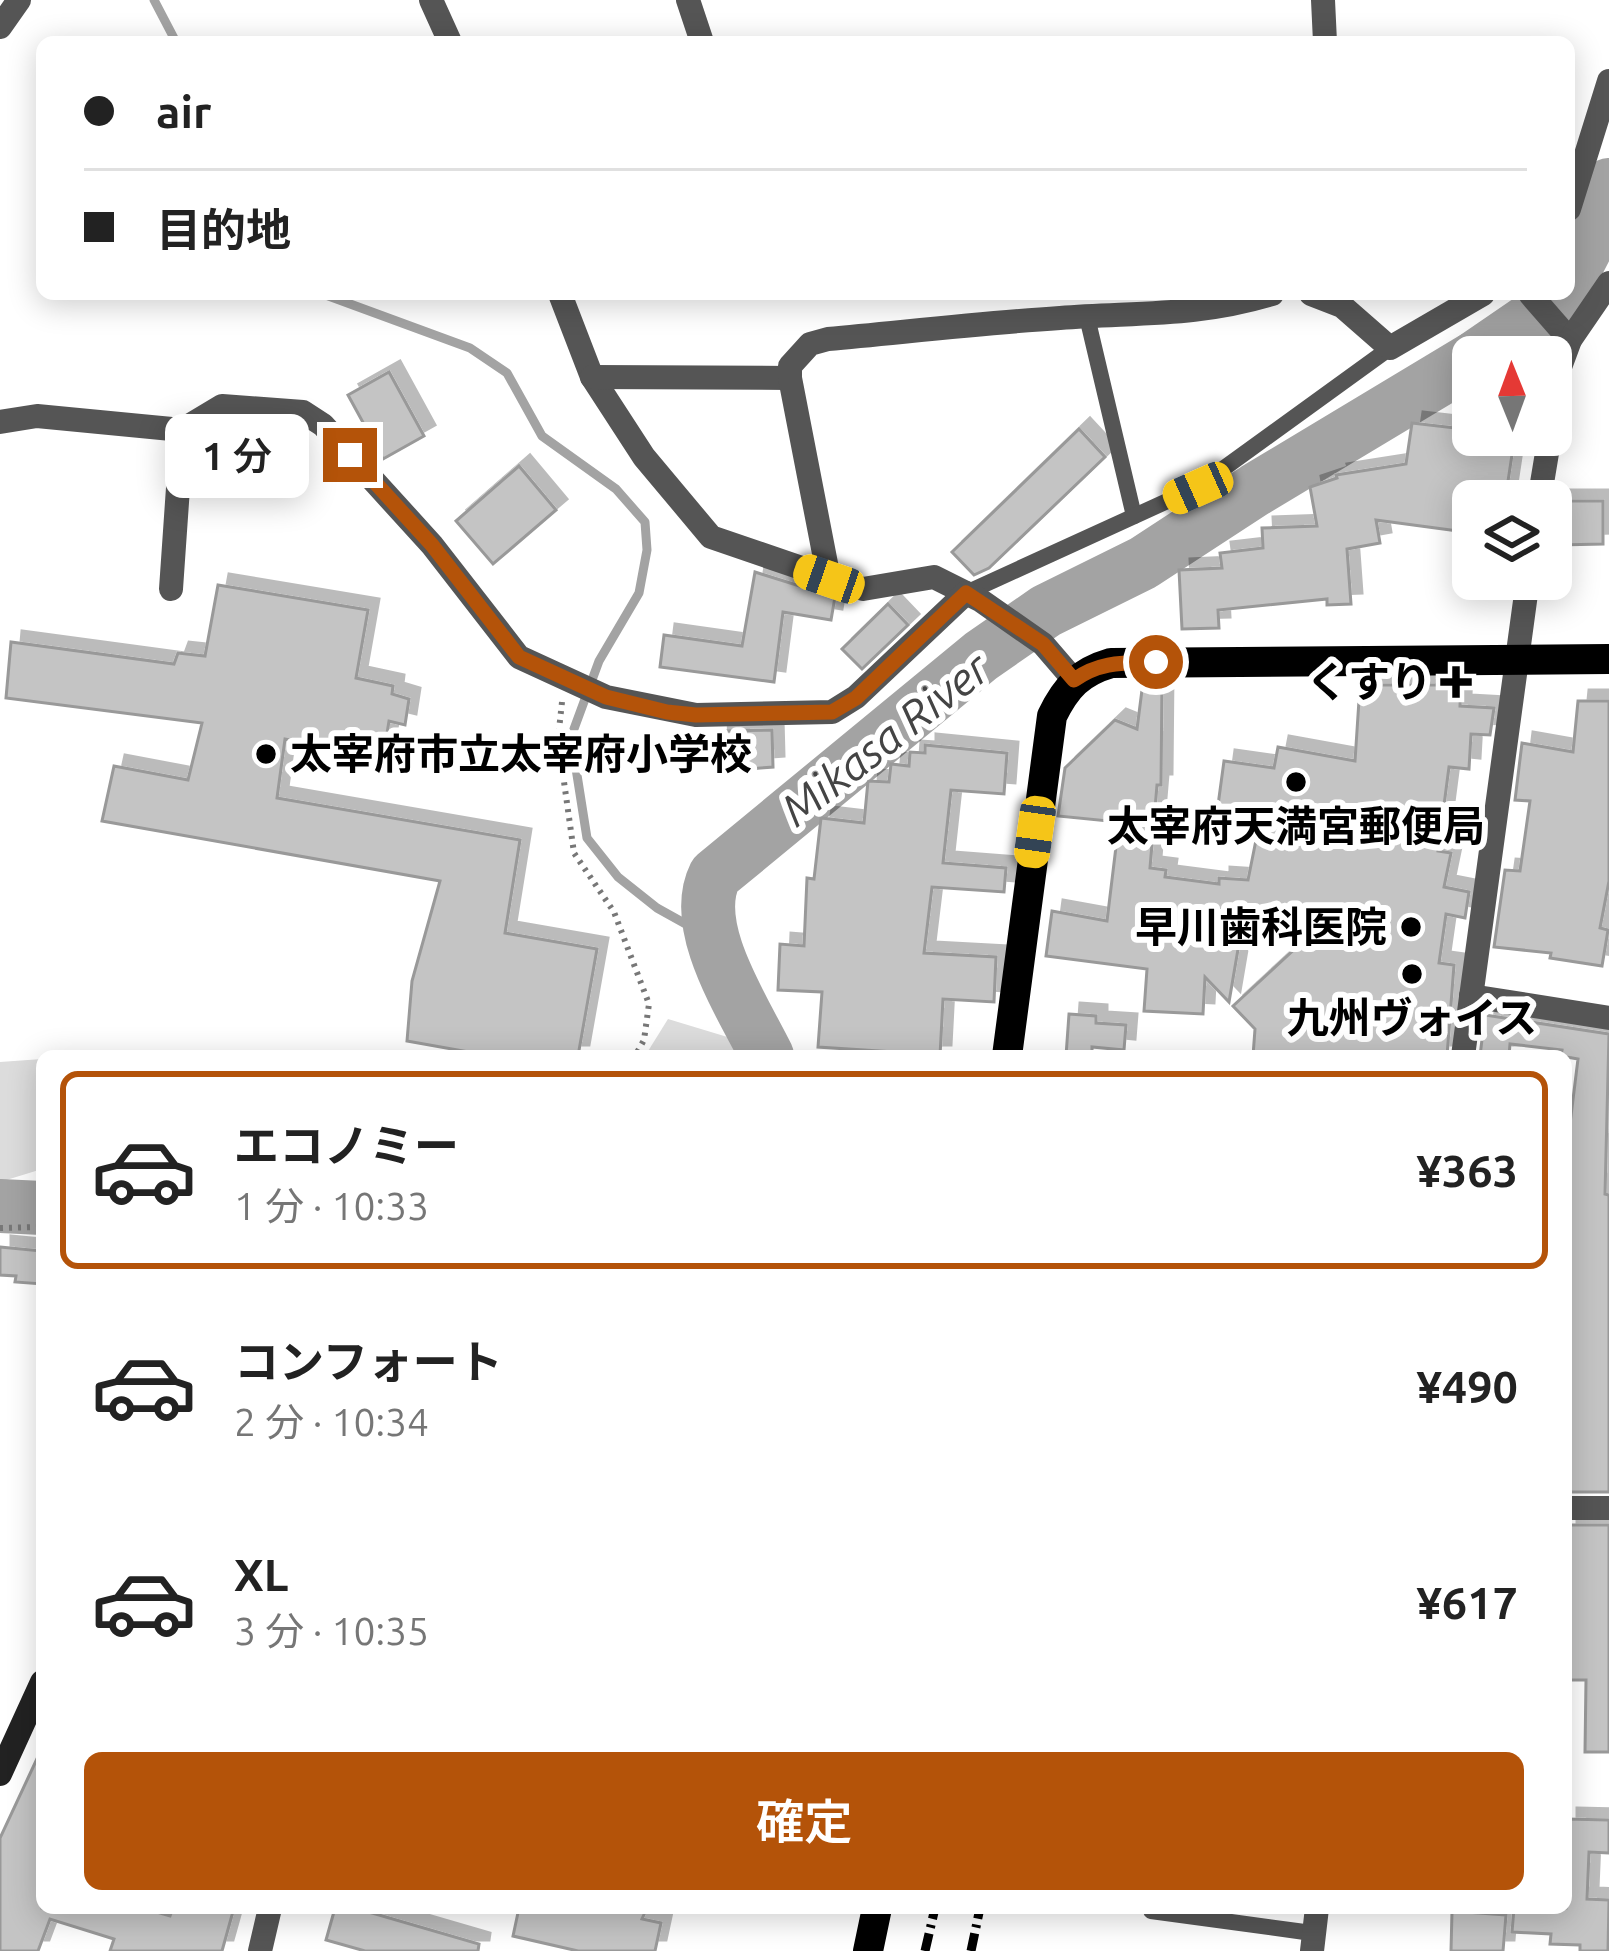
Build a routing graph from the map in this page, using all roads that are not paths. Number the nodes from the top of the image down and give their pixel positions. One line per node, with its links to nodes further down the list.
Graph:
1 (19, 0): 5 (street)
2 (431, 0): 6 (street)
3 (688, 0): 7 (street)
4 (1323, 0): 8 (street)
5 (0, 28)
6 (447, 36)
7 (699, 36)
8 (1325, 36)
9 (1609, 81): 10 (street)
10 (1575, 190)
11 (1609, 283): 18 (street)
12 (566, 300): 20 (street)
13 (1252, 300): 17 (street)
14 (1326, 300): 19 (street)
15 (1473, 300): 19 (street)
16 (1535, 300): 18 (street)
17 (1072, 309): 21 (street); 24 (lane)
18 (1566, 336)
19 (1390, 348): 24 (lane)
20 (592, 377): 21 (street); 25 (street)
21 (790, 378): 25 (street)
22 (0, 422): 23 (street)
23 (182, 430): 26 (street); 27 (street)
24 (1134, 517): 27 (lane)
25 (829, 579): 27 (street)
26 (171, 589)
27 (973, 597): 31 (street)
28 (1525, 600): 30 (street)
29 (1609, 658): 30 (main road)
30 (1515, 660): 31 (main road); 32 (street)
31 (1074, 680): 34 (main road)
32 (1471, 996): 33 (street); 35 (street)
33 (1609, 1018)
34 (1007, 1050)
35 (1464, 1050)
36 (1572, 1508): 37 (street)
37 (1609, 1508)
38 (36, 1695): 39 (street)
39 (0, 1774)
40 (269, 1914): 44 (street)
41 (876, 1914): 45 (main road)
42 (1175, 1914): 43 (lane)
43 (1314, 1931)
44 (260, 1951)
45 (868, 1951)

